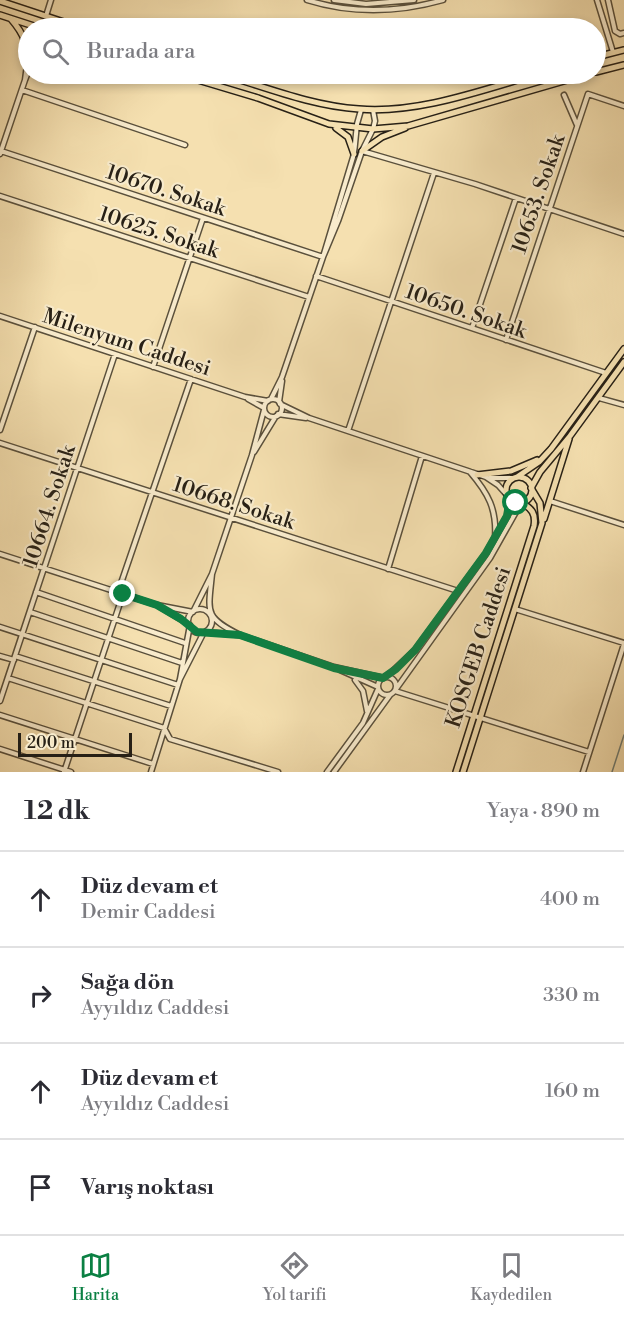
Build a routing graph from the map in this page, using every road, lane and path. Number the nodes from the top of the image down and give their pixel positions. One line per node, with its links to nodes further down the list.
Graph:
1 (51, 0): 10 (street)
2 (307, 0): 5 (street)
3 (334, 0): 4 (street)
4 (414, 0)
5 (443, 0)
6 (597, 0): 12 (street)
7 (608, 0): 17 (street)
8 (0, 1): 10 (main road)
9 (0, 15): 13 (main road)
10 (45, 17): 11 (main road)
11 (48, 18)
12 (603, 18)
13 (11, 19): 14 (main road); 15 (main road)
14 (18, 21)
15 (18, 28)
16 (606, 29): 19 (street)
17 (624, 33)
18 (624, 50): 19 (main road)
19 (613, 52): 20 (main road)
20 (606, 54)
21 (624, 65): 22 (main road)
22 (606, 70)
23 (24, 84): 28 (street)
24 (211, 84): 34 (main road)
25 (255, 84): 31 (main road)
26 (502, 84): 32 (main road)
27 (553, 84): 33 (main road)
28 (22, 90): 38 (street); 40 (street)
29 (564, 95): 35 (street)
30 (624, 106): 35 (street, 10653. Sokak)
31 (361, 110): 32 (main road); 36 (street)
32 (373, 110): 37 (street)
33 (417, 123): 37 (main road); 39 (main road)
34 (329, 124): 36 (main road); 41 (main road)
35 (577, 126): 45 (street, 10653. Sokak)
36 (357, 129): 37 (main road); 41 (street)
37 (373, 129): 39 (street)
38 (185, 144)
39 (362, 151): 42 (street); 48 (street)
40 (0, 153): 46 (street, 10670. Sokak)
41 (354, 154): 48 (street)
42 (434, 173): 44 (street); 52 (street)
43 (0, 196): 49 (street, 10625. Sokak)
44 (516, 198): 45 (street); 55 (street)
45 (549, 208): 47 (street); 56 (street, 10653. Sokak)
46 (203, 218): 48 (street, 10670. Sokak); 49 (street)
47 (624, 234)
48 (323, 257): 50 (street)
49 (189, 258): 51 (street, 10625. Sokak); 60 (street)
50 (316, 276): 51 (street); 52 (street, 10650. Sokak)
51 (309, 297): 62 (street)
52 (392, 302): 55 (street, 10650. Sokak); 73 (street)
53 (0, 316): 54 (street, Milenyum Caddesi)
54 (35, 327): 58 (street, Milenyum Caddesi); 72 (street)
55 (472, 328): 56 (street, 10650. Sokak)
56 (506, 340): 61 (street, 10650. Sokak)
57 (624, 349): 61 (main road)
58 (115, 354): 60 (street, Milenyum Caddesi); 79 (street, 10664. Sokak)
59 (624, 362): 65 (main road, KOSGEB Caddesi)
60 (153, 367): 63 (street, Milenyum Caddesi)
61 (607, 373): 77 (main road)
62 (282, 377): 66 (street); 67 (street)
63 (191, 379): 64 (street, Milenyum Caddesi); 85 (street)
64 (245, 397): 66 (street); 69 (street)
65 (599, 398): 68 (street); 74 (main road, KOSGEB Caddesi)
66 (269, 400): 67 (street); 69 (street)
67 (280, 403): 70 (street); 71 (street)
68 (624, 405)
69 (264, 409): 70 (street); 76 (street)
70 (277, 415): 71 (street); 76 (street)
71 (309, 418): 73 (street)
72 (0, 430)
73 (348, 431): 78 (street)
74 (570, 436): 84 (main road, KOSGEB Caddesi); 87 (main road, KOSGEB Caddesi)
75 (0, 443): 79 (street, 10668. Sokak)
76 (252, 455): 89 (street)
77 (546, 455): 81 (main road); 83 (main road)
78 (422, 456): 80 (street); 95 (street)
79 (77, 469): 85 (street, 10668. Sokak); 94 (street, 10664. Sokak)
80 (469, 472): 81 (street); 92 (street)
81 (477, 475): 82 (street)
82 (486, 477): 83 (street); 86 (street)
83 (516, 477): 84 (main road); 86 (main road)
84 (531, 488): 88 (main road); 90 (main road)
85 (151, 493): 89 (street, 10668. Sokak); 99 (street)
86 (508, 496): 88 (main road); 92 (street)
87 (550, 501): 90 (main road, KOSGEB Caddesi); 91 (street)
88 (521, 503): 126 (street); 132 (main road, KOSGEB Caddesi)
89 (231, 518): 95 (street, 10668. Sokak); 96 (street)
90 (542, 523): 101 (main road, KOSGEB Caddesi)
91 (624, 525)
92 (495, 540): 97 (street)
93 (0, 554): 94 (street)
94 (44, 568): 98 (street, 10664. Sokak); 99 (street)
95 (388, 568): 97 (street, 10668. Sokak)
96 (212, 574): 103 (street); 104 (street)
97 (458, 591): 121 (street)
98 (36, 592): 102 (street, 10664. Sokak); 105 (street)
99 (121, 593): 100 (street); 105 (street)
100 (157, 605): 103 (street); 106 (street)
101 (515, 609): 113 (street); 134 (main road, KOSGEB Caddesi)
102 (30, 612): 109 (street, 10664. Sokak); 111 (street)
103 (193, 612): 104 (street); 106 (street)
104 (211, 615): 108 (street); 110 (street)
105 (115, 619): 111 (street); 112 (street)
106 (189, 625): 108 (street); 112 (street)
107 (0, 627): 109 (street)
108 (204, 632): 110 (street); 122 (street)
109 (22, 634): 115 (street, 10664. Sokak); 116 (street)
110 (240, 635): 118 (street)
111 (108, 638): 116 (street); 117 (street)
112 (185, 643): 117 (street)
113 (624, 643): 138 (street)
114 (0, 656): 115 (street)
115 (14, 658): 120 (street, 10664. Sokak); 123 (street)
116 (101, 660): 123 (street); 124 (street)
117 (182, 663): 122 (street)
118 (334, 668): 119 (street); 121 (street)
119 (350, 676): 125 (street); 131 (street)
120 (8, 678): 128 (street, 10664. Sokak); 129 (street)
121 (384, 678): 125 (street); 126 (street)
122 (180, 679): 124 (street)
123 (94, 681): 129 (street); 130 (street)
124 (178, 686): 130 (street)
125 (378, 688): 127 (street); 131 (street)
126 (395, 690): 127 (street); 132 (street)
127 (390, 695): 145 (street)
128 (0, 701)
129 (87, 703): 135 (street); 136 (street)
130 (171, 706): 135 (street)
131 (367, 714): 144 (street)
132 (473, 714): 134 (street); 146 (main road, KOSGEB Caddesi)
133 (0, 715): 136 (street)
134 (480, 716): 138 (street); 147 (main road, KOSGEB Caddesi)
135 (164, 728): 139 (street); 143 (street)
136 (75, 739): 139 (street); 140 (street)
137 (0, 749): 140 (street)
138 (589, 752): 148 (street)
139 (153, 764): 142 (street)
140 (65, 771): 141 (street)
141 (71, 772)
142 (151, 772)
143 (278, 772)
144 (327, 772)
145 (334, 772)
146 (456, 772)
147 (463, 772)
148 (583, 772)

